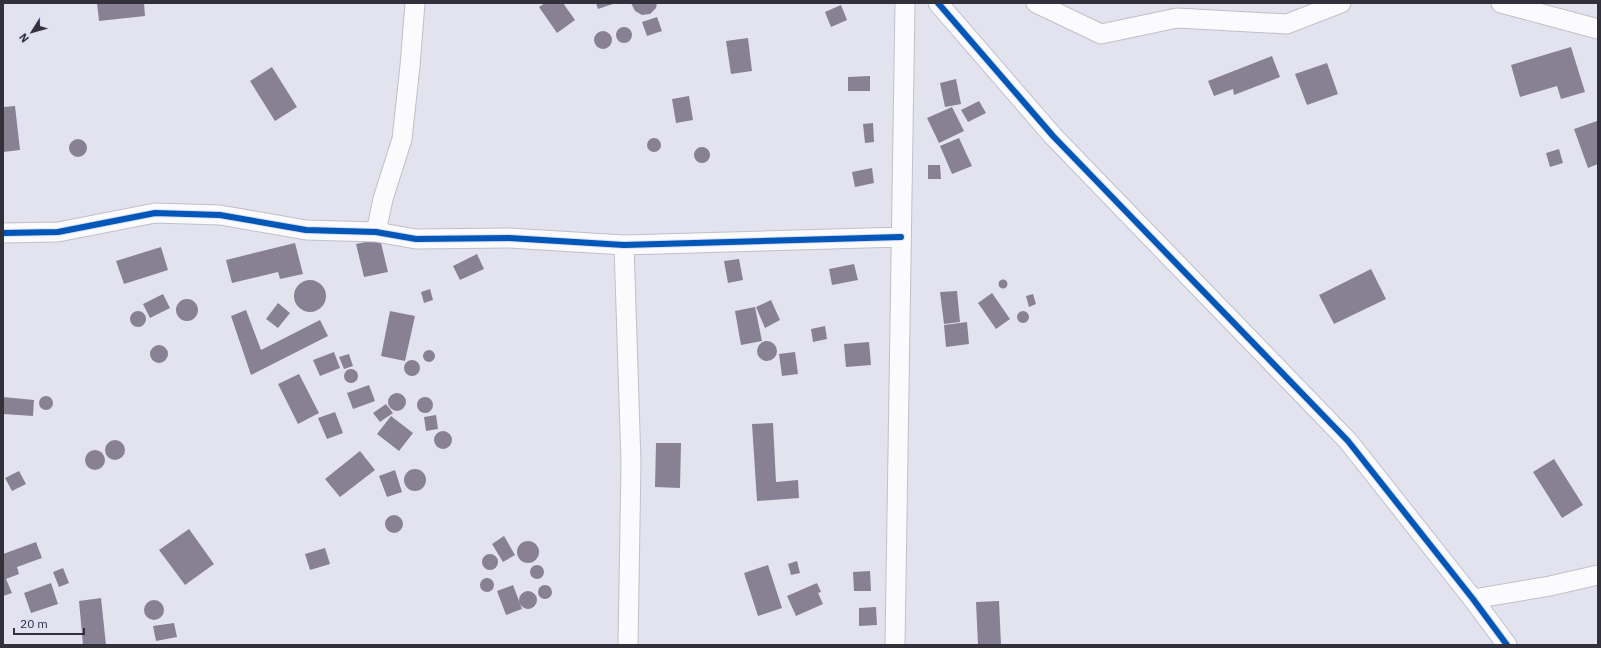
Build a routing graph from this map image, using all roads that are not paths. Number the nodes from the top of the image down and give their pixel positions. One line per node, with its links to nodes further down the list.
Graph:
1 (415, 3): 8 (street)
2 (906, 3): 10 (street)
3 (938, 3): 13 (street)
4 (1036, 3): 5 (street)
5 (1342, 3)
6 (1501, 3): 7 (street)
7 (1598, 29)
8 (376, 232): 9 (street); 11 (street)
9 (3, 233)
10 (901, 237): 11 (street); 15 (street)
11 (624, 245): 14 (street)
12 (1598, 575): 13 (street)
13 (1473, 599): 16 (street)
14 (628, 645)
15 (895, 645)
16 (1507, 645)

